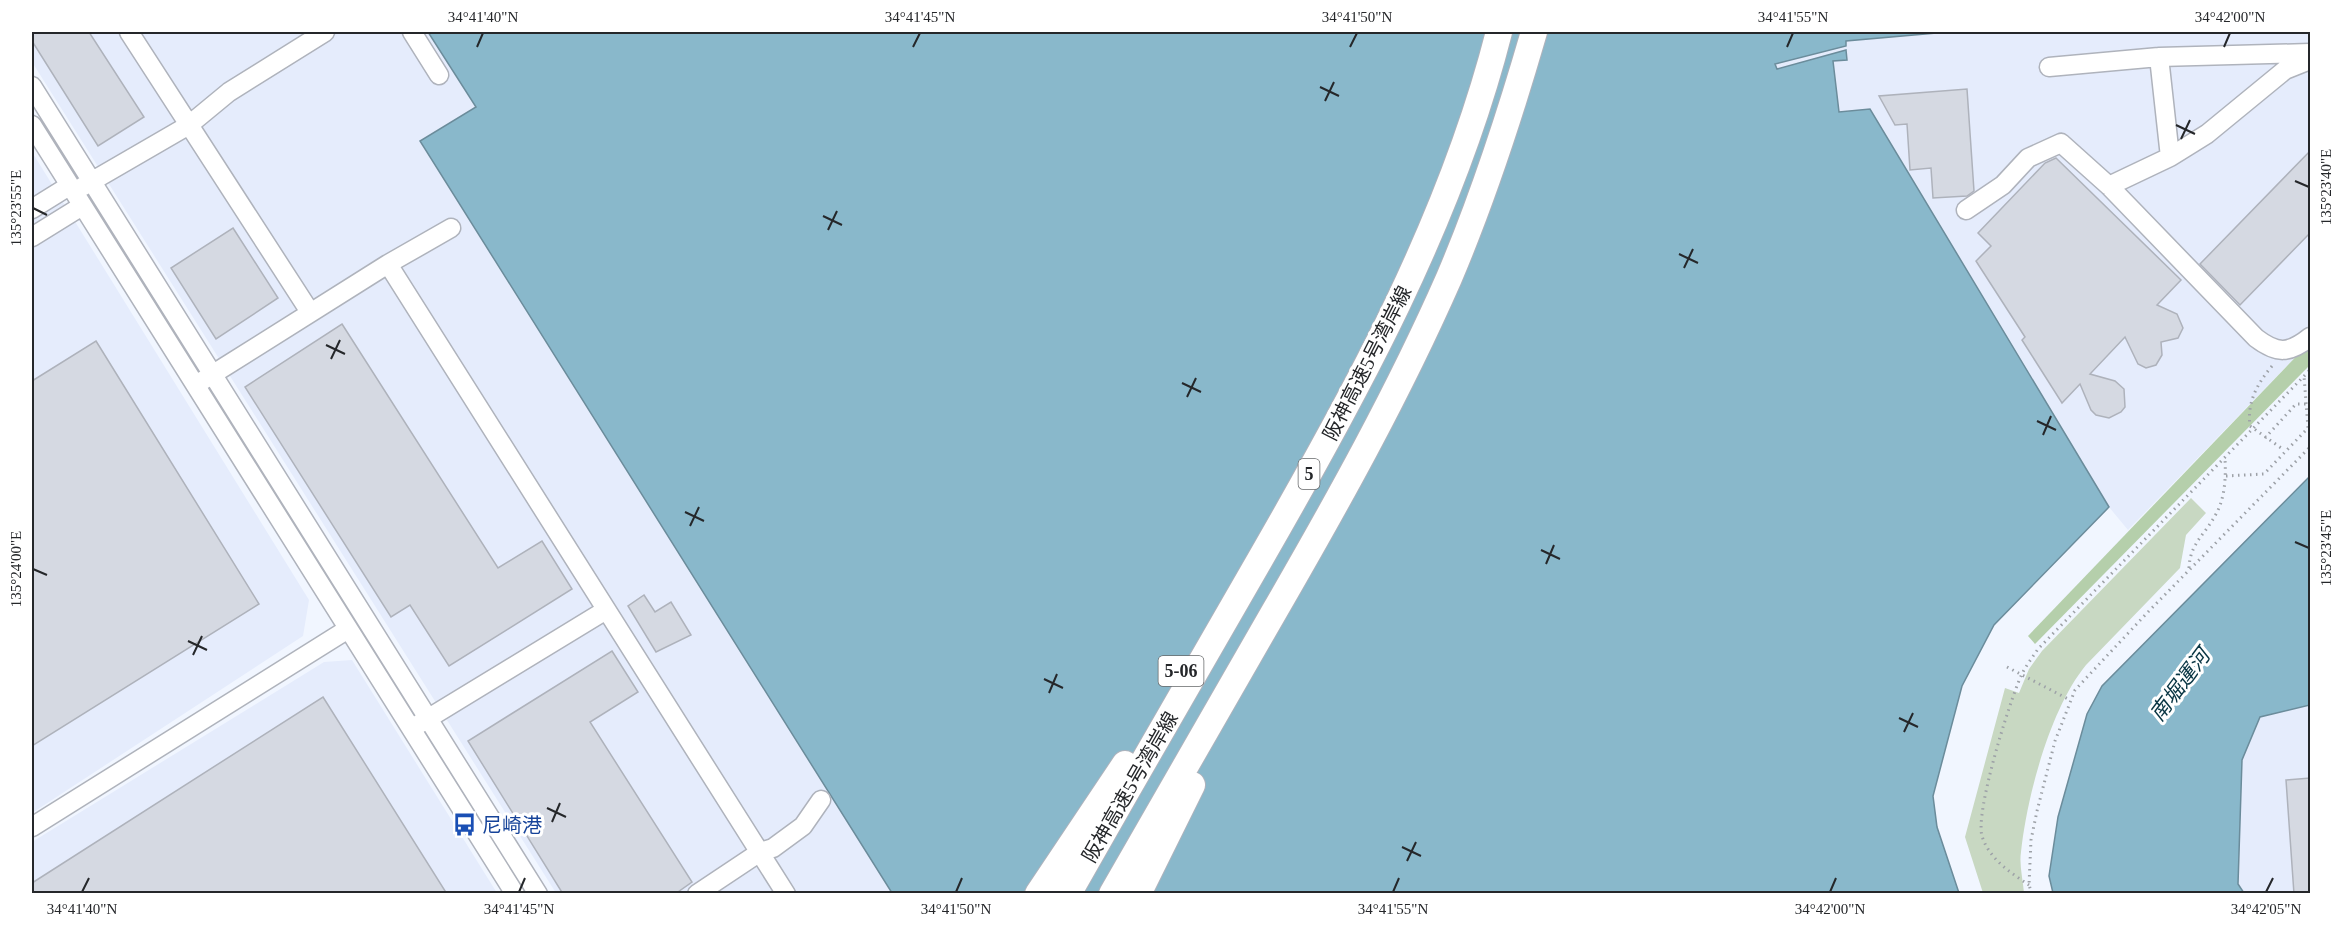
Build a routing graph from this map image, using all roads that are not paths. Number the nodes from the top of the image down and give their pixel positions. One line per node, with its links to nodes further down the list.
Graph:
1 (129, 32): 13 (street)
2 (325, 32): 13 (street)
3 (412, 32): 10 (street)
4 (1499, 32): 27 (highway, 阪神高速5号湾岸線 / 5)
5 (1534, 32): 28 (highway, 阪神高速5号湾岸線 / 5)
6 (2310, 53): 7 (street)
7 (2159, 57): 9 (street); 14 (street)
8 (2310, 60): 14 (street)
9 (2049, 67)
10 (439, 75)
11 (32, 86): 15 (street)
12 (32, 125): 17 (street)
13 (189, 125): 15 (street); 23 (street)
14 (2170, 157): 16 (street)
15 (92, 181): 17 (street); 25 (street)
16 (2109, 186): 19 (street); 24 (street)
17 (75, 195): 18 (street); 21 (street); 26 (street)
18 (32, 208)
19 (1966, 210)
20 (451, 228): 22 (street)
21 (32, 237)
22 (388, 264): 23 (street); 29 (street)
23 (310, 312): 25 (street)
24 (2310, 337)
25 (213, 375): 26 (street); 31 (street)
26 (195, 386): 30 (street)
27 (1324, 449): 40 (highway, 5-06); 41 (highway, 阪神高速5号湾岸線 / 5)
28 (1277, 606): 42 (highway, 阪神高速5号湾岸線 / 5); 43 (highway)
29 (606, 610): 31 (street); 35 (street)
30 (348, 629): 32 (street); 34 (street)
31 (428, 718): 32 (street); 37 (street)
32 (412, 728): 36 (street)
33 (821, 800): 35 (street)
34 (32, 827)
35 (760, 852): 38 (street); 39 (street)
36 (515, 894)
37 (538, 894)
38 (697, 894)
39 (786, 894)
40 (1038, 894)
41 (1068, 894)
42 (1112, 894)
43 (1138, 894)

